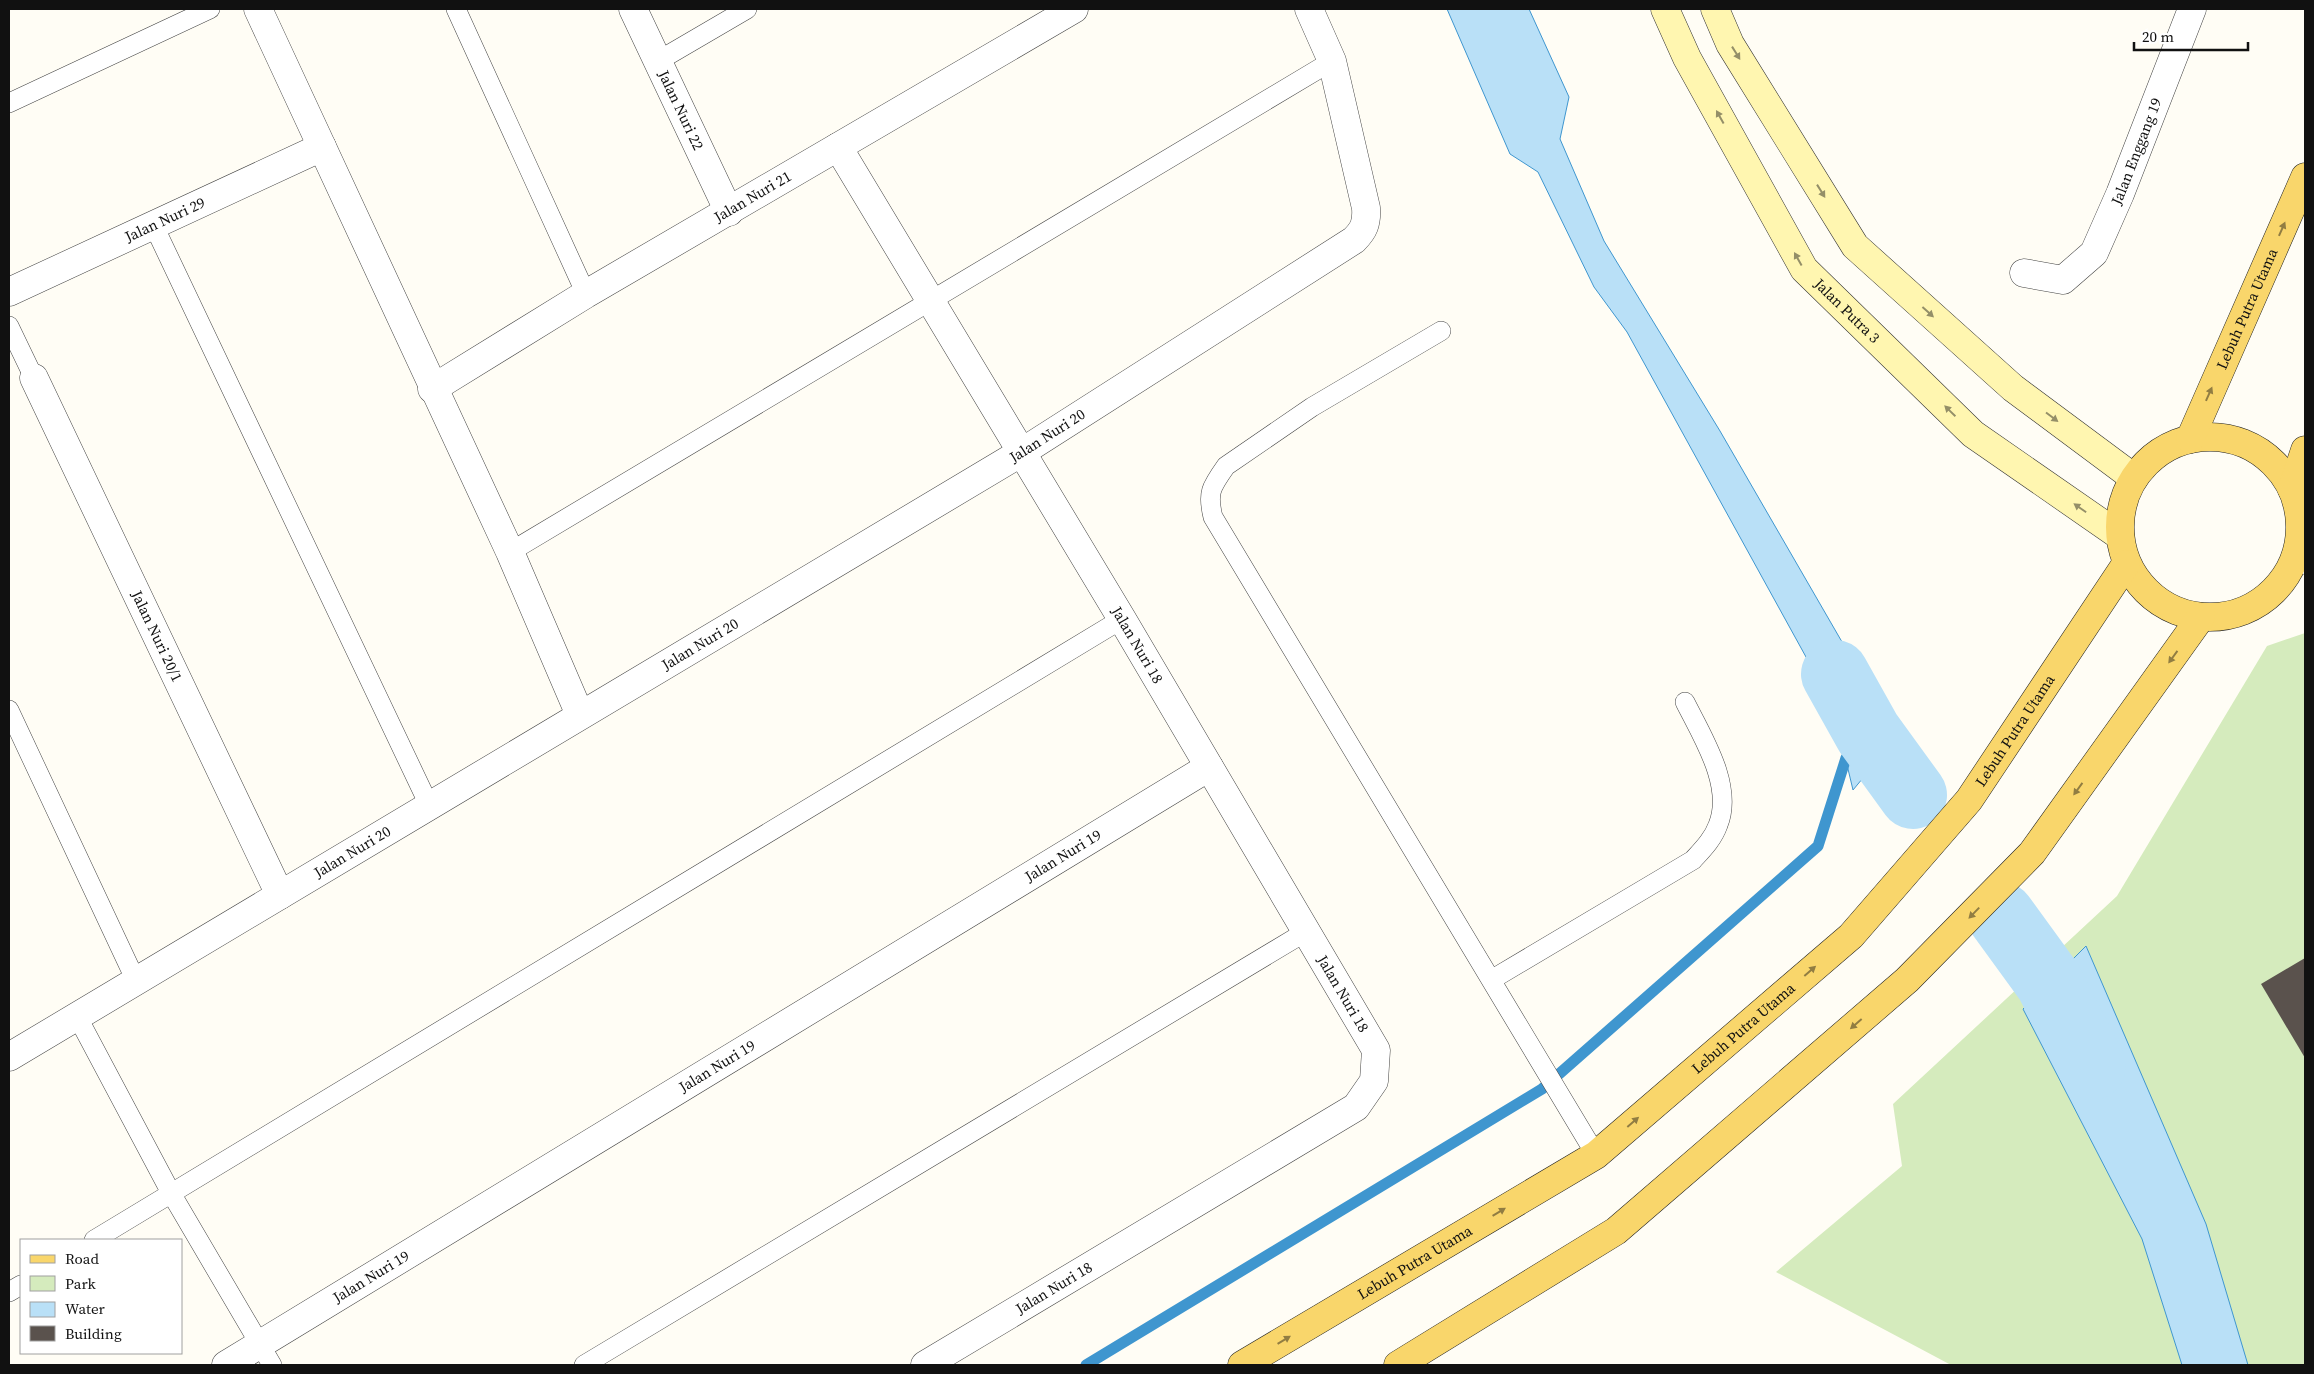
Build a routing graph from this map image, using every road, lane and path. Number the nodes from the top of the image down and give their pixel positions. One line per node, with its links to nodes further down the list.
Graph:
1 (210, 9): 13 (lane)
2 (258, 9): 14 (street)
3 (456, 9): 21 (lane)
4 (633, 9): 11 (street, Jalan Nuri 22)
5 (747, 9): 11 (lane)
6 (1074, 9): 15 (street, Jalan Nuri 21)
7 (1310, 9): 12 (street)
8 (1665, 9): 32 (street, Jalan Putra 3, one-way to 8)
9 (1715, 9): 30 (street, one-way to 30)
10 (2192, 9): 19 (street, Jalan Enggang 19)
11 (658, 61): 17 (street, Jalan Nuri 22)
12 (1332, 61): 22 (lane); 29 (street, Jalan Nuri 20)
13 (9, 102)
14 (322, 147): 18 (street, Jalan Nuri 29); 26 (street)
15 (838, 147): 17 (street, Jalan Nuri 21); 22 (street, Jalan Nuri 18)
16 (2305, 177): 27 (main road, Lebuh Putra Utama, one-way to 16)
17 (729, 212): 21 (street, Jalan Nuri 21)
18 (153, 224): 20 (street, Jalan Nuri 29); 42 (lane)
19 (2024, 273)
20 (9, 292)
21 (586, 294): 26 (street, Jalan Nuri 21)
22 (930, 300): 29 (street, Jalan Nuri 18); 33 (lane)
23 (9, 326): 25 (lane)
24 (1441, 332): 45 (lane)
25 (34, 378): 43 (street, Jalan Nuri 20/1)
26 (432, 389): 33 (street)
27 (2190, 439): 30 (main road); 31 (main road)
28 (2305, 450): 31 (main road)
29 (1022, 452): 37 (street, Jalan Nuri 18); 40 (street, Jalan Nuri 20)
30 (2134, 478): 32 (main road)
31 (2292, 489): 34 (main road)
32 (2120, 536): 35 (main road)
33 (510, 552): 40 (street)
34 (2300, 558): 36 (main road)
35 (2126, 564): 36 (main road); 49 (main road, Lebuh Putra Utama, one-way to 35)
36 (2201, 617): 59 (main road, one-way to 59)
37 (1122, 619): 41 (street, Jalan Nuri 18); 50 (lane)
38 (1685, 702): 45 (lane)
39 (9, 710): 46 (lane)
40 (580, 715): 42 (street, Jalan Nuri 20)
41 (1209, 767): 44 (street, Jalan Nuri 18); 54 (street, Jalan Nuri 19)
42 (430, 805): 43 (street, Jalan Nuri 20)
43 (280, 895): 46 (street, Jalan Nuri 20)
44 (1307, 931): 56 (lane); 57 (street, Jalan Nuri 18)
45 (1491, 980): 49 (lane)
46 (136, 981): 47 (street, Jalan Nuri 20)
47 (77, 1016): 48 (street, Jalan Nuri 20); 50 (lane)
48 (9, 1057)
49 (1596, 1155): 58 (main road, Lebuh Putra Utama, one-way to 49)
50 (171, 1193): 51 (lane); 54 (lane)
51 (96, 1239)
52 (20, 1286): 53 (lane)
53 (9, 1292)
54 (266, 1355): 55 (street, Jalan Nuri 19)
55 (226, 1365)
56 (584, 1365)
57 (925, 1365)
58 (1242, 1365)
59 (1398, 1365)

